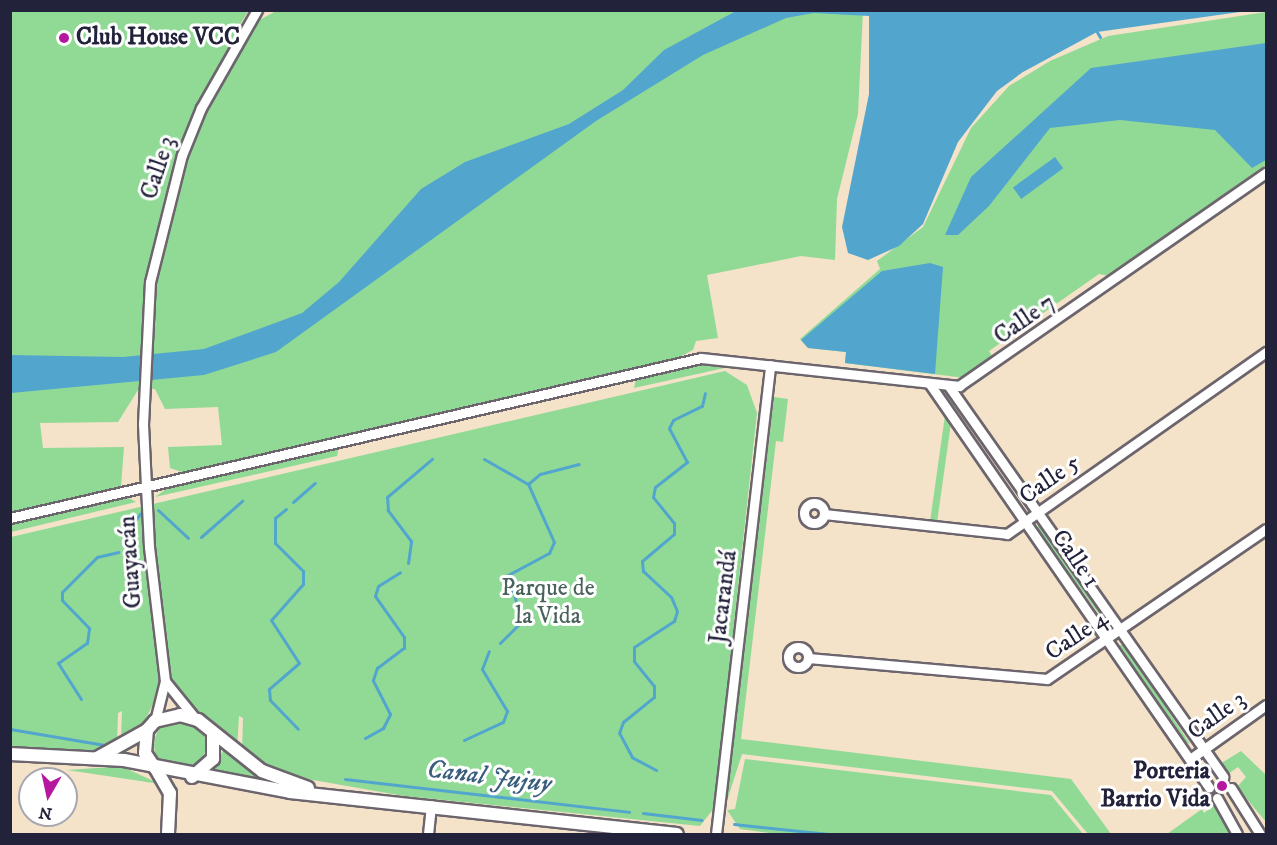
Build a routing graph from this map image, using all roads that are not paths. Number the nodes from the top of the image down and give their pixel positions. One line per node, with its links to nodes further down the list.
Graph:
1 (257, 10): 7 (street, Calle 3)
2 (1266, 173): 6 (street, Calle 7)
3 (1266, 352): 9 (street, Calle 5)
4 (770, 365): 5 (street, Calle 7); 8 (street, Calle 7); 40 (street, Jacarandá)
5 (929, 383): 6 (street, Calle 7); 12 (street, Calle 1)
6 (948, 385): 9 (street, Calle 1)
7 (144, 386): 8 (street, Guayacán)
8 (147, 487): 11 (street, Calle 7); 17 (street, Guayacán)
9 (1037, 513): 12 (street, Calle 5); 14 (street, Calle 1)
10 (824, 514): 12 (street, Calle 5)
11 (10, 518)
12 (1025, 522): 15 (street, Calle 1)
13 (1266, 529): 14 (street, Calle 4)
14 (1120, 632): 15 (street, Calle 4); 22 (street, Calle 1)
15 (1107, 640): 16 (street, Calle 4); 24 (street, Calle 1)
16 (808, 658)
17 (165, 681): 19 (street, Guayacán); 20 (street, Guayacán)
18 (1266, 705): 22 (street, Calle 3)
19 (198, 720): 20 (main road); 21 (main road)
20 (151, 726): 25 (main road); 26 (main road)
21 (213, 734): 27 (main road); 31 (main road)
22 (1203, 751): 24 (street, Calle 3); 28 (street, Calle 1)
23 (10, 754): 25 (main road)
24 (1190, 759): 29 (street, Calle 1)
25 (93, 760): 26 (main road)
26 (156, 768): 27 (main road); 34 (main road)
27 (191, 777): 31 (main road); 34 (main road)
28 (1223, 777)
29 (1209, 787)
30 (1231, 788): 33 (street)
31 (316, 791): 35 (main road)
32 (1217, 798): 36 (street)
33 (1238, 798): 36 (street); 42 (street)
34 (171, 805): 37 (main road)
35 (431, 805): 38 (street); 39 (main road)
36 (1223, 808): 41 (street)
37 (168, 834)
38 (428, 834)
39 (677, 834)
40 (716, 834)
41 (1237, 834)
42 (1260, 834)

